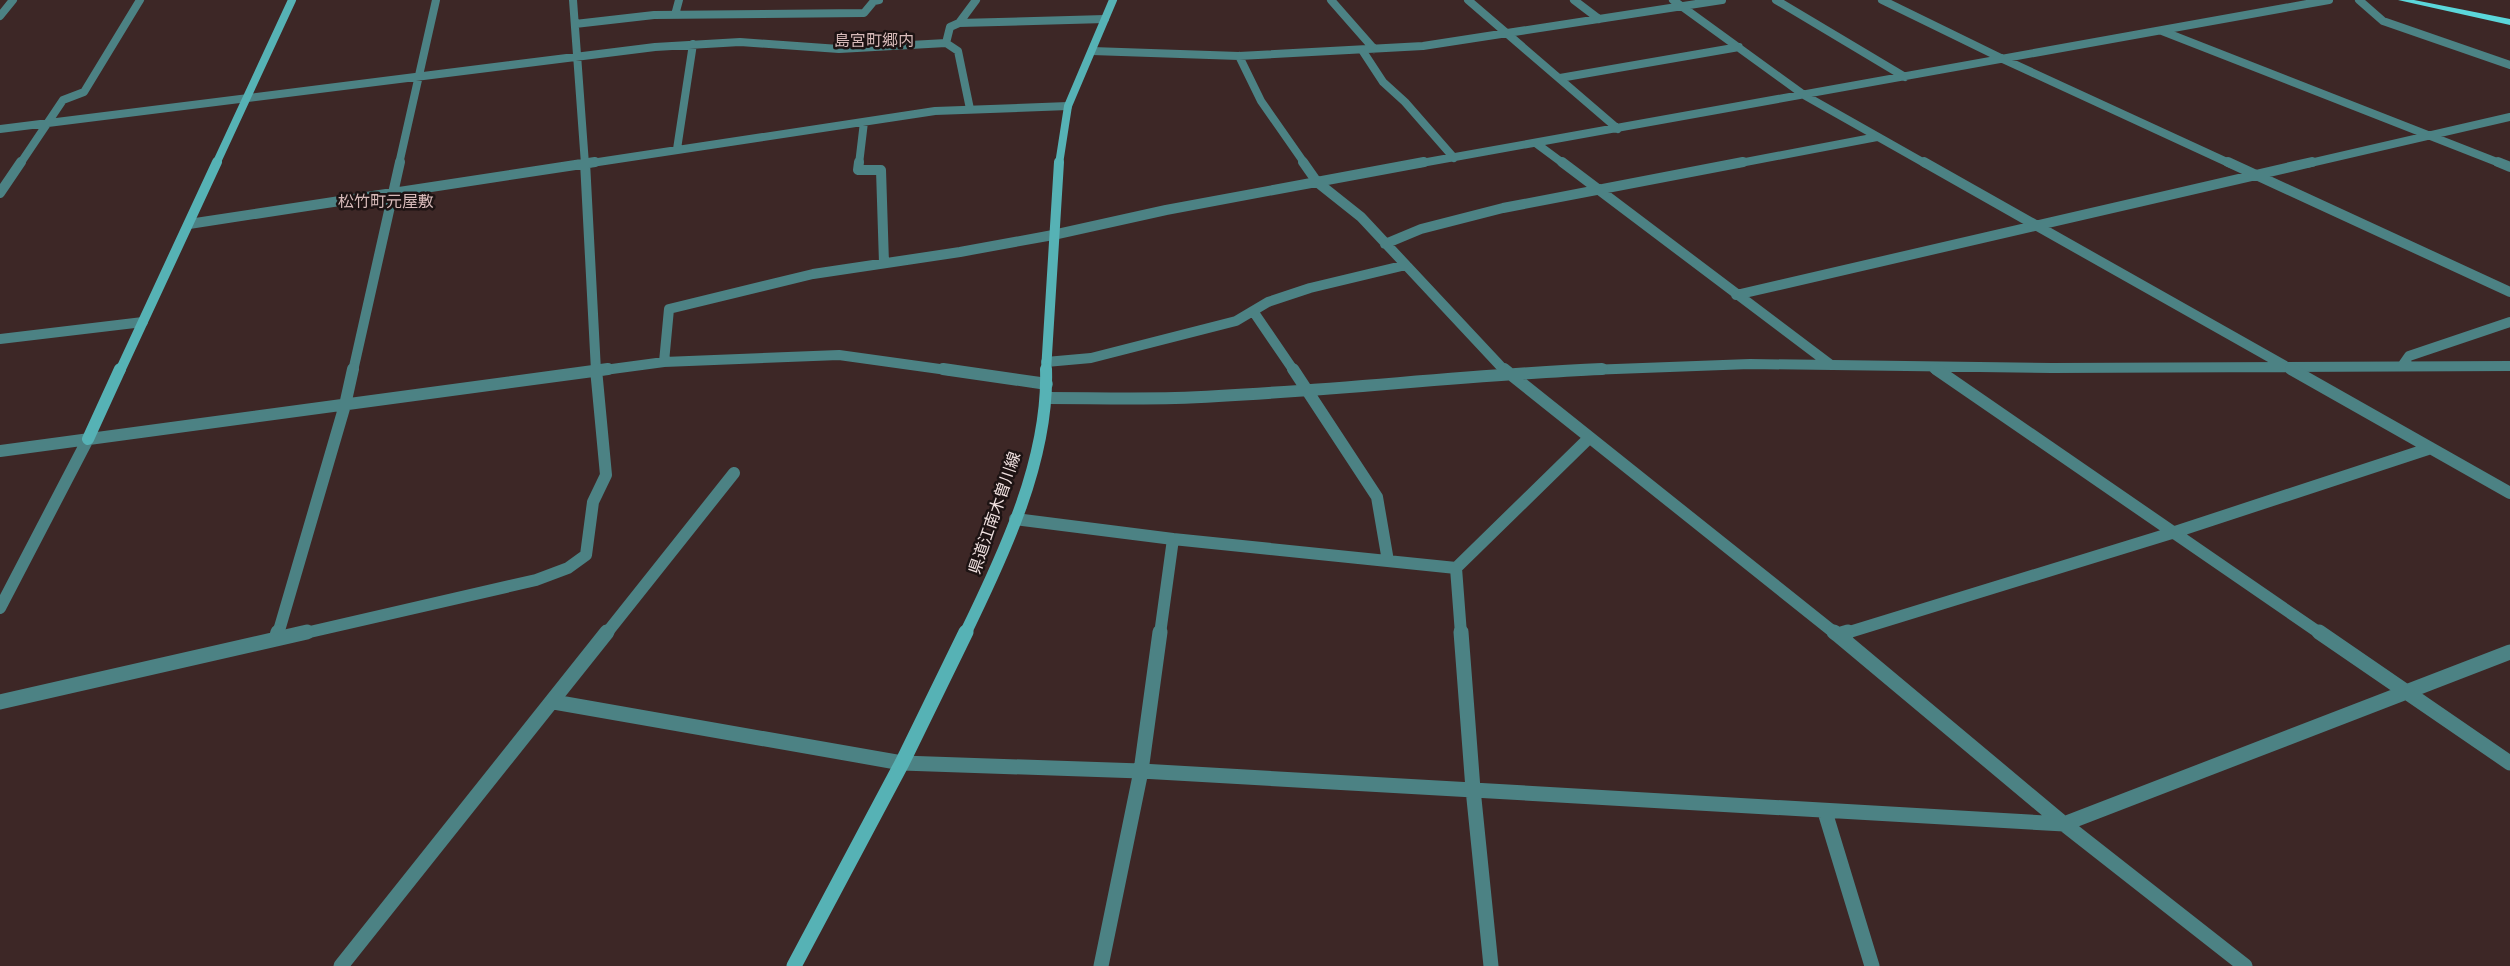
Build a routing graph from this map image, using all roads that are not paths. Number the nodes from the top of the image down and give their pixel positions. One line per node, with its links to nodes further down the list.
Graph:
1 (13, 0): 21 (street)
2 (140, 0): 48 (street)
3 (292, 0): 43 (main road)
4 (436, 0): 39 (street)
5 (573, 0): 26 (street)
6 (679, 0): 20 (street)
7 (879, 0): 20 (street)
8 (976, 0): 25 (street)
9 (1113, 0): 22 (main road, 県道江南木曽川線)
10 (1331, 0): 32 (street)
11 (1468, 0): 28 (street)
12 (1574, 0): 23 (street)
13 (1722, 0): 19 (street)
14 (1776, 0): 40 (street)
15 (1882, 0): 37 (street)
16 (2329, 0): 27 (street)
17 (2359, 0): 38 (street)
18 (2402, 0): 24 (main road)
19 (1677, 3): 23 (street); 31 (street)
20 (675, 15): 26 (street)
21 (0, 16)
22 (1105, 19): 25 (street); 34 (main road, 県道江南木曽川線)
23 (1599, 19): 28 (street)
24 (2510, 22)
25 (959, 23): 29 (street)
26 (575, 24): 36 (street)
27 (2162, 31): 37 (street); 51 (street)
28 (1504, 33): 32 (street); 41 (street)
29 (946, 43): 30 (street); 45 (street)
30 (693, 44): 36 (street); 54 (street)
31 (1739, 47): 41 (street); 42 (street)
32 (1374, 49): 33 (street)
33 (1362, 50): 35 (street); 55 (street)
34 (1092, 51): 35 (street); 44 (main road, 県道江南木曽川線)
35 (1239, 56): 59 (street)
36 (578, 57): 39 (street); 56 (street)
37 (2003, 59): 40 (street); 58 (street)
38 (2510, 65)
39 (418, 76): 43 (street); 61 (street)
40 (1905, 77): 42 (street)
41 (1560, 78): 50 (street)
42 (1804, 95): 50 (street); 52 (street)
43 (246, 99): 48 (street); 63 (main road)
44 (1068, 106): 45 (street); 65 (main road, 県道江南木曽川線)
45 (970, 109): 47 (street)
46 (2510, 117): 51 (street)
47 (864, 122): 54 (street); 67 (street)
48 (49, 123): 49 (street); 62 (street)
49 (0, 129)
50 (1618, 129): 53 (street)
51 (2428, 135): 57 (street); 58 (street)
52 (1877, 137): 60 (street); 64 (street)
53 (1537, 144): 55 (street); 60 (street)
54 (677, 148): 56 (street)
55 (1454, 158): 59 (street)
56 (584, 163): 61 (street); 82 (street)
57 (2510, 167)
58 (2254, 174): 64 (street); 69 (street)
59 (1317, 182): 65 (street); 66 (street)
60 (1600, 191): 66 (street); 70 (street)
61 (393, 192): 63 (street); 86 (street)
62 (0, 193)
63 (189, 224): 72 (main road)
64 (2032, 225): 70 (street); 79 (street)
65 (1053, 235): 67 (street); 76 (main road, 県道江南木曽川線)
66 (1385, 244): 68 (street)
67 (884, 263): 75 (street)
68 (1406, 265): 71 (street); 83 (street)
69 (2510, 292)
70 (1736, 295): 77 (street)
71 (1253, 311): 76 (street); 84 (street)
72 (143, 322): 74 (street); 87 (main road)
73 (2510, 322): 80 (street)
74 (0, 339)
75 (664, 362): 82 (street); 85 (street)
76 (1046, 362): 85 (main road, 県道江南木曽川線)
77 (1831, 365): 78 (street); 83 (street)
78 (1931, 366): 79 (street); 94 (street)
79 (2285, 366): 80 (street); 89 (street)
80 (2402, 366): 81 (street)
81 (2510, 366)
82 (596, 372): 86 (street); 100 (street)
83 (1507, 373): 84 (street); 88 (street)
84 (1309, 390): 85 (street); 96 (street)
85 (1047, 391): 93 (main road, 県道江南木曽川線)
86 (345, 405): 87 (street); 100 (street)
87 (88, 439): 90 (street); 98 (street)
88 (1588, 440): 97 (street); 99 (street)
89 (2431, 448): 92 (street); 94 (street)
90 (0, 452)
91 (734, 473): 104 (street)
92 (2510, 493)
93 (1015, 519): 95 (street); 105 (main road, 県道江南木曽川線)
94 (2175, 532): 99 (street); 102 (street)
95 (1173, 539): 96 (street); 107 (street)
96 (1388, 561): 97 (street)
97 (1456, 568): 108 (street)
98 (0, 608)
99 (1838, 635): 110 (street)
100 (276, 639): 103 (street)
101 (2510, 652): 102 (street)
102 (2406, 691): 106 (street); 110 (street)
103 (0, 702)
104 (554, 702): 105 (street); 111 (street)
105 (902, 763): 107 (street); 112 (main road, 県道江南木曽川線)
106 (2510, 763)
107 (1141, 771): 108 (street); 113 (street)
108 (1473, 789): 109 (street); 114 (street)
109 (1825, 812): 110 (street); 115 (street)
110 (2064, 824): 116 (street)
111 (341, 966)
112 (794, 966)
113 (1101, 966)
114 (1491, 966)
115 (1872, 966)
116 (2245, 966)

